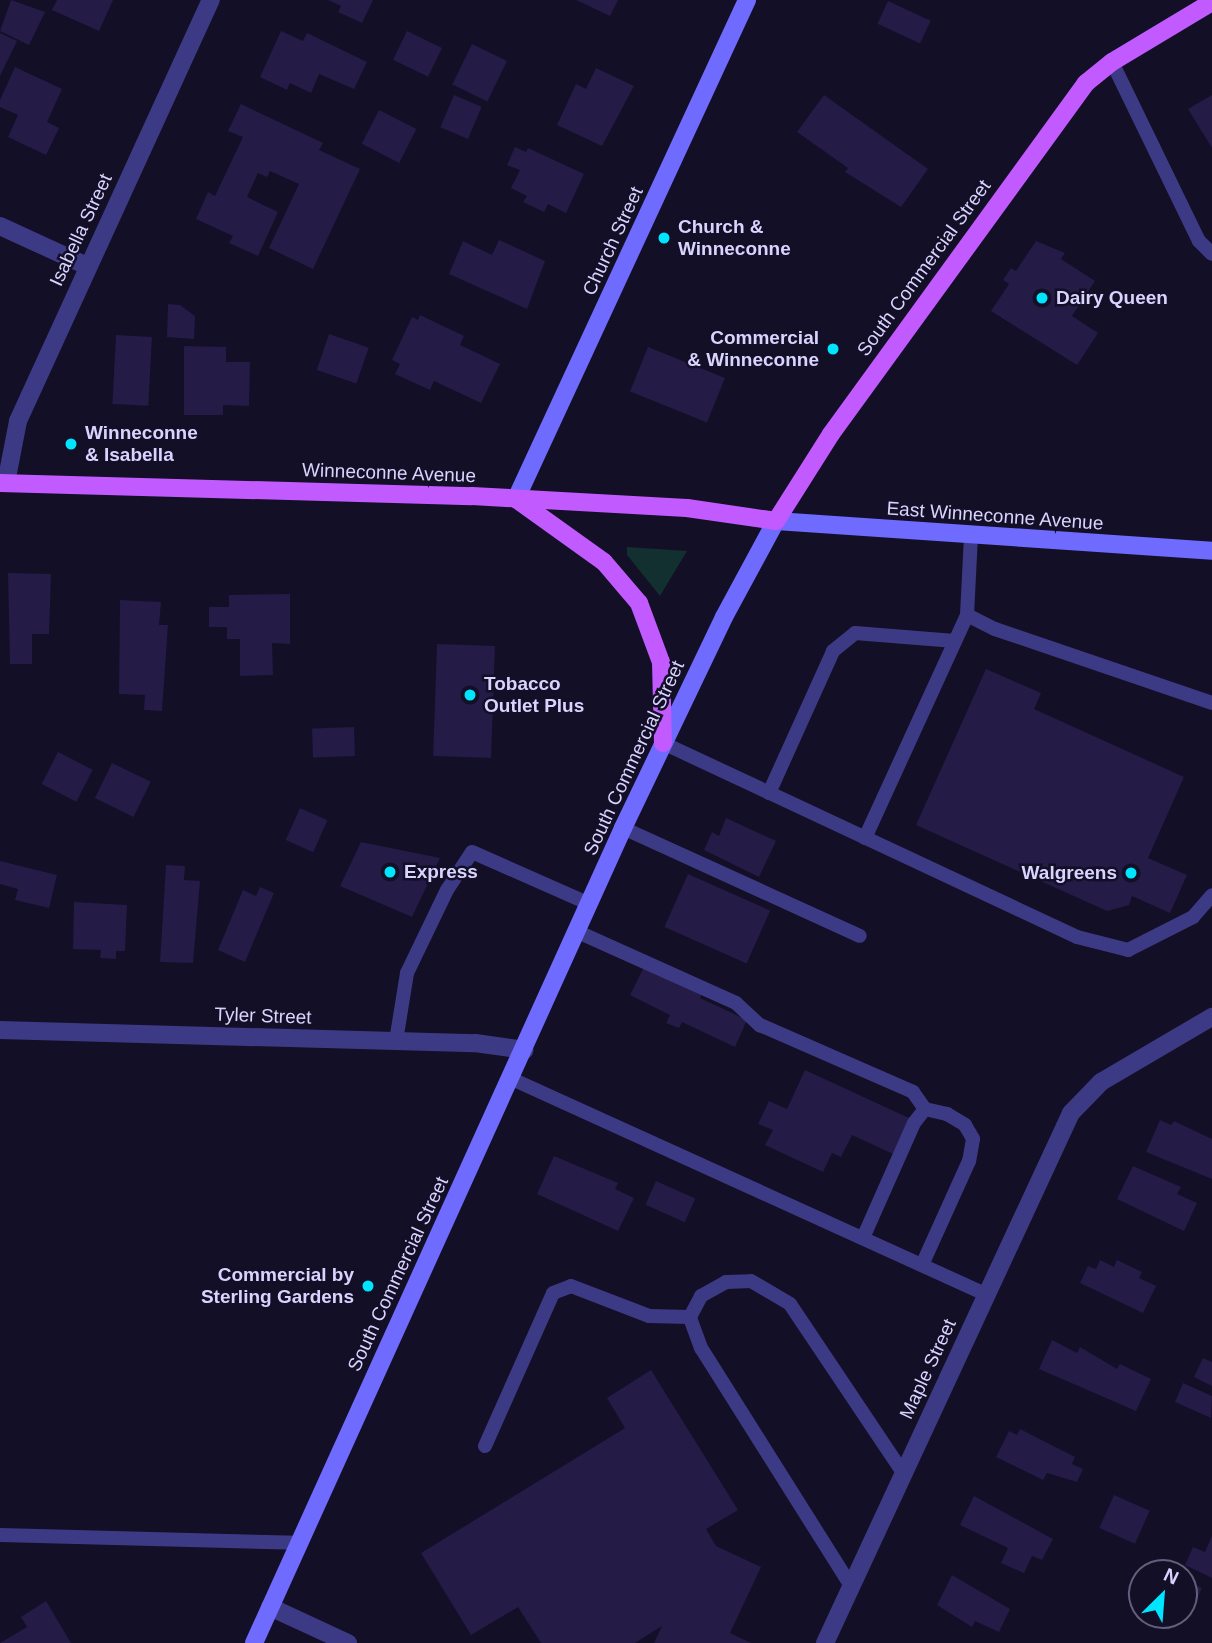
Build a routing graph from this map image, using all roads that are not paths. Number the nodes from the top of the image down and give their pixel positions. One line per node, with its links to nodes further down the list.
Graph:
1 (211, 0): 7 (street, Isabella Street)
2 (747, 0): 9 (main road, Church Street)
3 (1212, 2): 4 (main road, South Commercial Street)
4 (1112, 62): 6 (lane); 10 (main road, South Commercial Street)
5 (0, 226): 7 (street)
6 (1212, 254)
7 (87, 266): 8 (street, Isabella Street)
8 (3, 483): 9 (main road, Winneconne Avenue)
9 (516, 499): 10 (main road, Winneconne Avenue); 16 (main road)
10 (776, 521): 11 (main road, East Winneconne Avenue); 16 (main road, South Commercial Street)
11 (971, 536): 12 (main road, East Winneconne Avenue); 13 (lane)
12 (1212, 551)
13 (967, 615): 14 (lane); 15 (lane)
14 (955, 641): 17 (lane); 19 (lane)
15 (1212, 703)
16 (663, 743): 17 (lane); 18 (main road, South Commercial Street)
17 (769, 793): 19 (lane)
18 (623, 828): 21 (main road, South Commercial Street); 23 (lane)
19 (865, 838): 20 (lane)
20 (1212, 895)
21 (590, 904): 22 (main road, South Commercial Street); 26 (lane)
22 (578, 932): 27 (main road, South Commercial Street); 29 (lane)
23 (860, 936)
24 (1212, 1017): 32 (street, Maple Street)
25 (0, 1030): 26 (street, Tyler Street)
26 (396, 1041): 27 (street, Tyler Street)
27 (525, 1050): 28 (main road, South Commercial Street)
28 (512, 1079): 30 (lane); 37 (main road, South Commercial Street)
29 (925, 1110): 30 (lane); 31 (lane)
30 (863, 1238): 31 (lane)
31 (922, 1265): 32 (lane)
32 (985, 1294): 35 (street, Maple Street)
33 (690, 1317): 34 (lane); 35 (lane); 38 (lane)
34 (485, 1446)
35 (903, 1473): 38 (street, Maple Street)
36 (0, 1535): 37 (lane)
37 (298, 1543): 39 (main road, South Commercial Street)
38 (851, 1586): 42 (street, Maple Street)
39 (270, 1607): 40 (main road, South Commercial Street); 41 (street)
40 (254, 1643)
41 (348, 1643)
42 (825, 1643)

